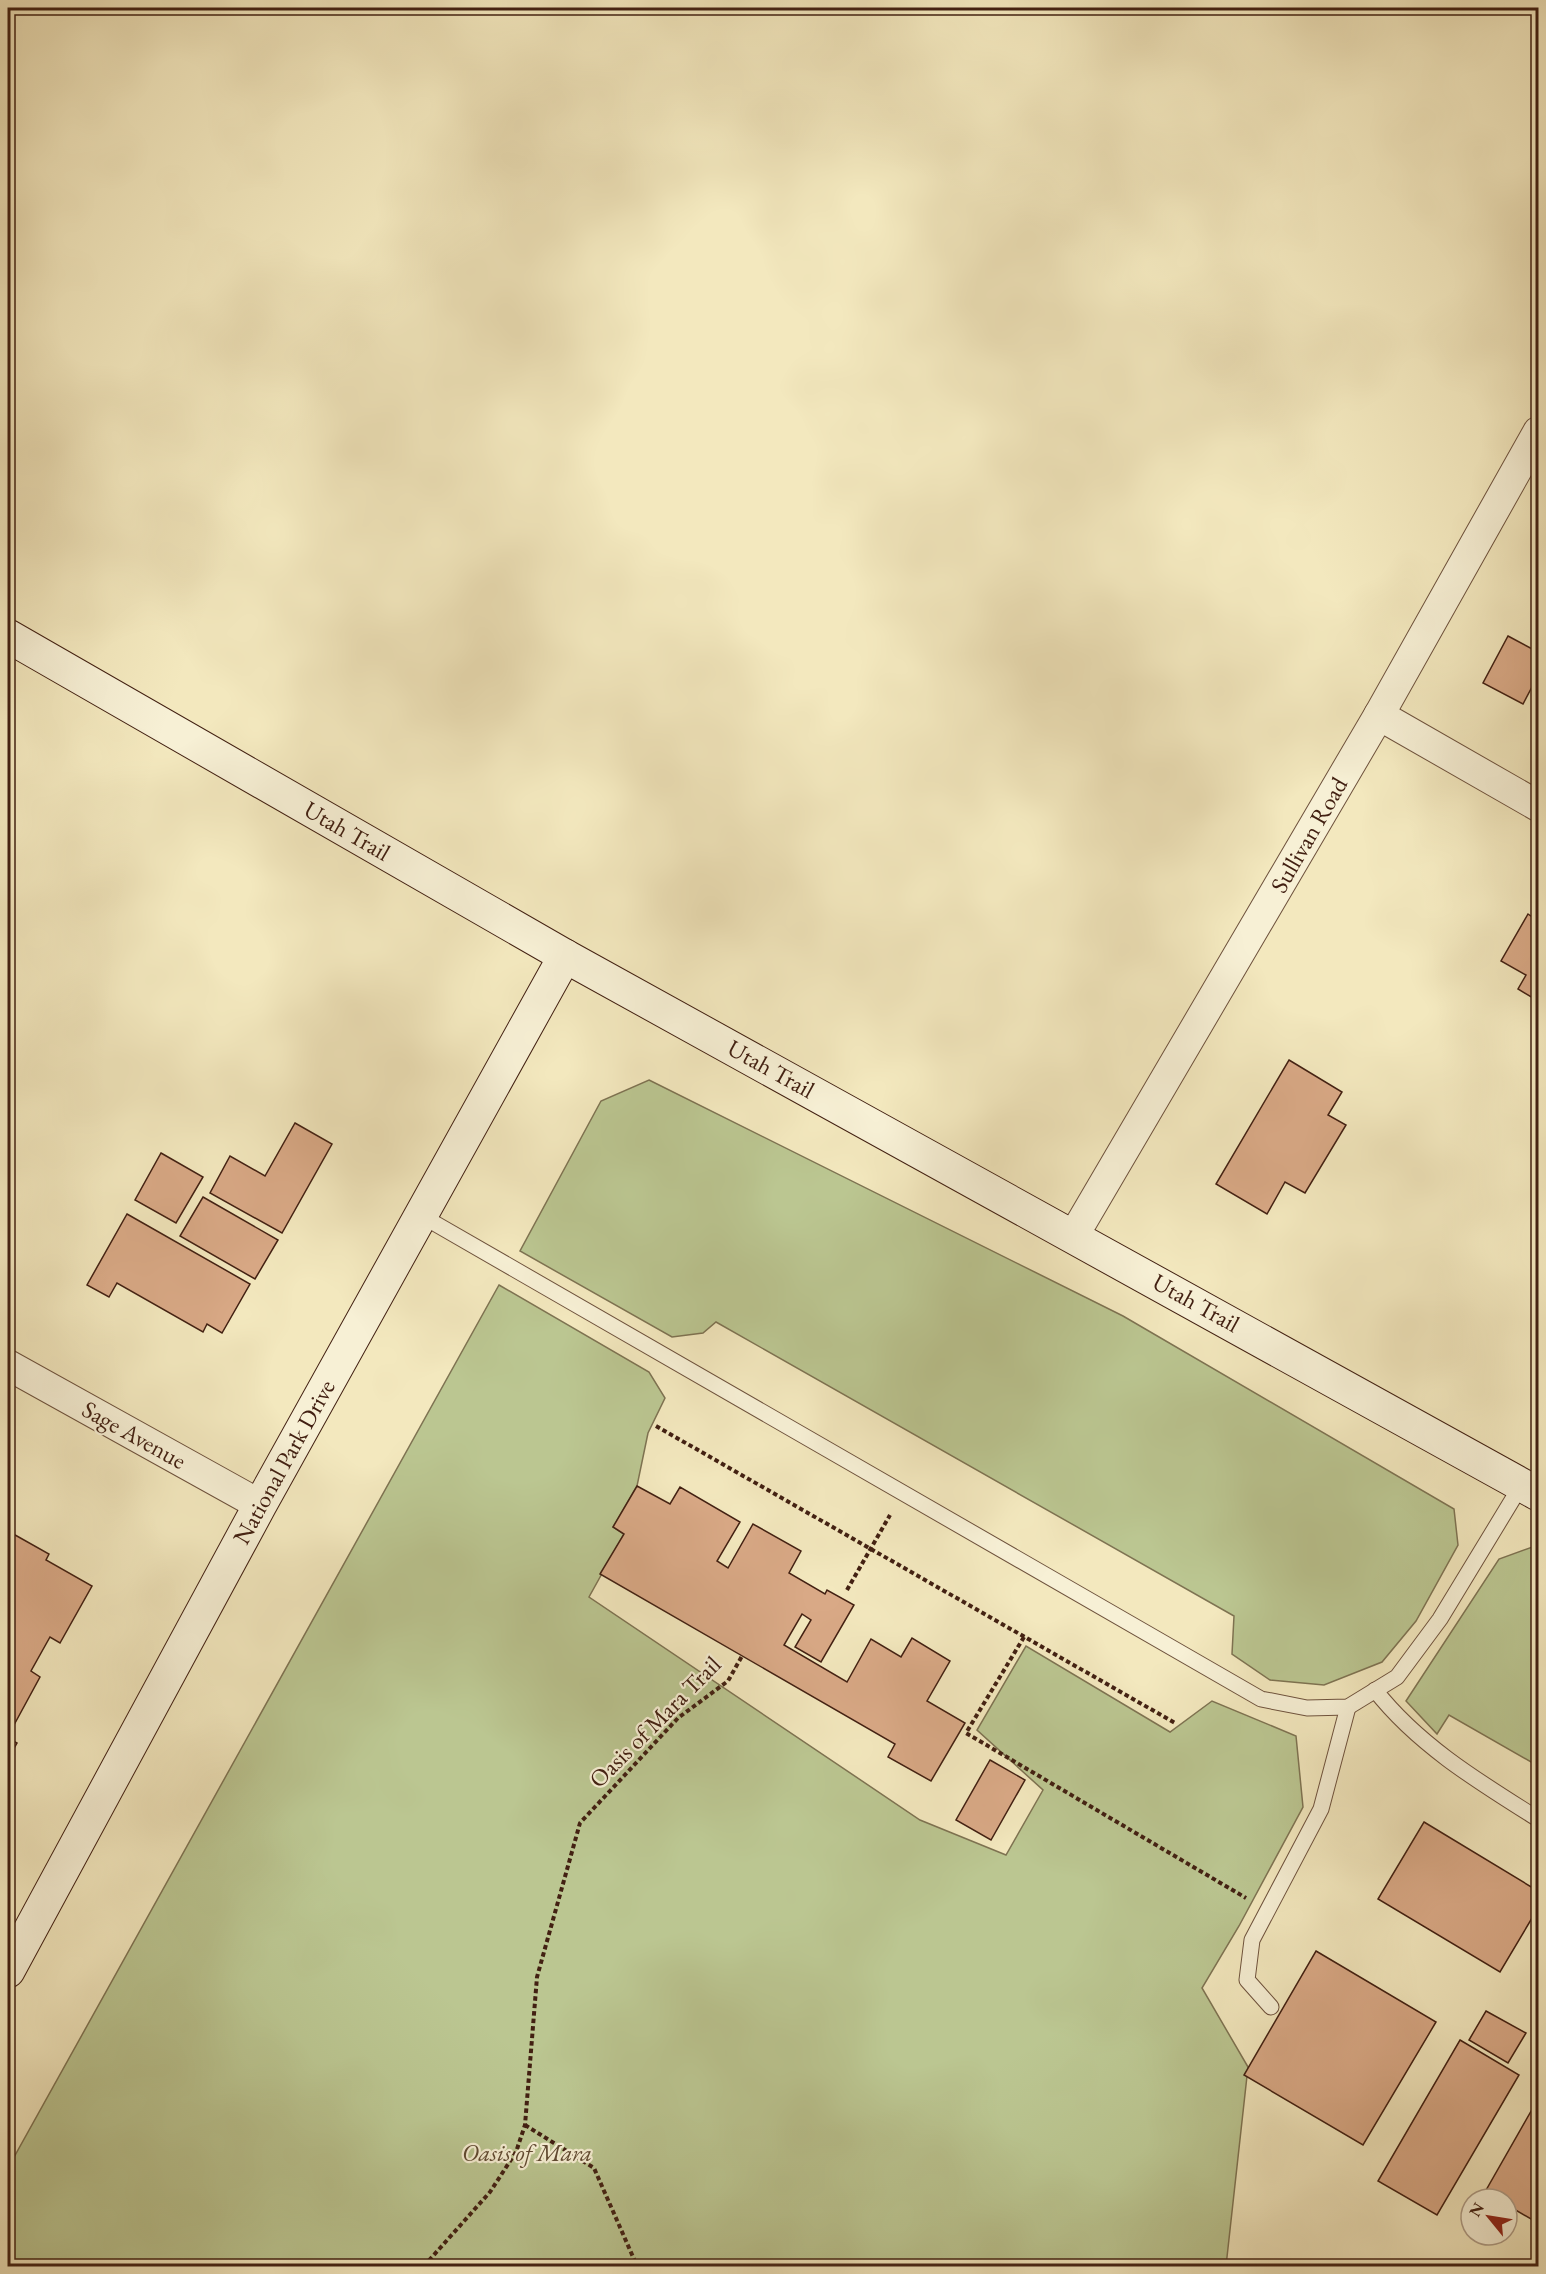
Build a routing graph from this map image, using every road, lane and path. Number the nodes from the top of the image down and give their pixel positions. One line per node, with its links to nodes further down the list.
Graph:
1 (1539, 432): 3 (street, Sullivan Road)
2 (8, 636): 5 (main road, Utah Trail)
3 (1379, 715): 4 (street); 7 (street, Sullivan Road)
4 (1539, 806)
5 (565, 956): 6 (main road, National Park Drive); 7 (main road, Utah Trail)
6 (422, 1216): 11 (lane); 12 (main road, National Park Drive)
7 (1074, 1235): 10 (main road, Utah Trail)
8 (8, 1365): 12 (street, Sage Avenue)
9 (656, 1426): 13 (path)
10 (1530, 1489): 17 (lane)
11 (903, 1493): 13 (path); 18 (lane)
12 (260, 1505): 22 (main road, National Park Drive)
13 (870, 1549): 14 (path); 15 (path)
14 (847, 1590)
15 (1024, 1637): 19 (path); 21 (path)
16 (742, 1656): 24 (path, Oasis of Mara Trail)
17 (1375, 1690): 18 (lane); 20 (lane)
18 (1348, 1707): 21 (lane)
19 (1175, 1723)
20 (1539, 1819)
21 (1268, 1910): 23 (lane)
22 (8, 1971)
23 (1271, 2007)
24 (525, 2125): 25 (path, Oasis of Mara Trail); 26 (path)
25 (424, 2266)
26 (637, 2266)

